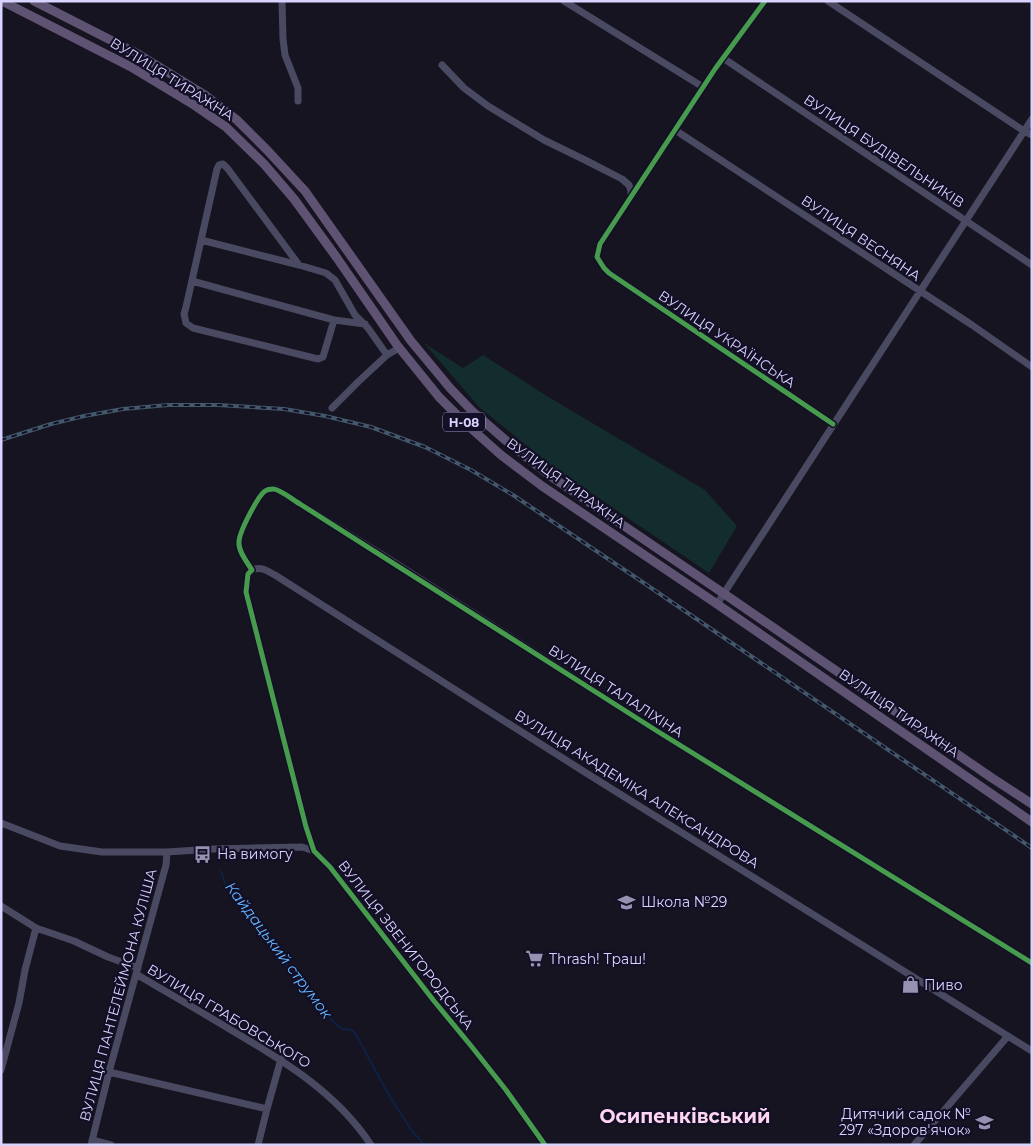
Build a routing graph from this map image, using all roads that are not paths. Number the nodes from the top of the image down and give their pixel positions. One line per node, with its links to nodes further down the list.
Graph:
1 (2, 1): 25 (main road, ВУЛИЦЯ ТИРАЖНА / Н-08)
2 (34, 1): 24 (main road, ВУЛИЦЯ ТИРАЖНА / Н-08)
3 (282, 1): 10 (street)
4 (564, 1): 9 (street)
5 (764, 1): 7 (street)
6 (828, 1): 13 (street)
7 (723, 58): 9 (street); 16 (street, ВУЛИЦЯ БУДІВЕЛЬНИКІВ)
8 (442, 65): 15 (street)
9 (703, 87): 12 (street)
10 (298, 101)
11 (1032, 119): 13 (street)
12 (675, 130): 15 (street); 21 (street, ВУЛИЦЯ ВЕСНЯНА)
13 (1024, 131): 14 (street); 16 (street)
14 (1032, 135)
15 (631, 196): 29 (street, ВУЛИЦЯ УКРАЇНСЬКА)
16 (965, 221): 19 (street, ВУЛИЦЯ БУДІВЕЛЬНИКІВ); 21 (street)
17 (201, 240): 18 (street); 18 (street); 20 (street)
18 (299, 265): 23 (street)
19 (1032, 265)
20 (192, 282): 22 (street); 22 (street)
21 (919, 292): 27 (street, ВУЛИЦЯ ВЕСНЯНА); 29 (street)
22 (334, 320): 23 (street)
23 (364, 324): 26 (street)
24 (411, 341): 25 (main road); 31 (main road, ВУЛИЦЯ ТИРАЖНА / Н-08)
25 (399, 348): 26 (street); 32 (main road, ВУЛИЦЯ ТИРАЖНА / Н-08)
26 (387, 354): 28 (street)
27 (1032, 367)
28 (332, 408)
29 (833, 424): 31 (street)
30 (252, 570): 36 (street, ВУЛИЦЯ ЗВЕНИГОРОДСЬКА); 40 (street, ВУЛИЦЯ ТАЛАЛІХІНА); 42 (street, ВУЛИЦЯ АКАДЕМІКА АЛЕКСАНДРОВА)
31 (723, 593): 32 (street); 33 (main road, ВУЛИЦЯ ТИРАЖНА / Н-08)
32 (717, 604): 34 (main road, ВУЛИЦЯ ТИРАЖНА / Н-08)
33 (1032, 804)
34 (1032, 822)
35 (1, 823): 37 (street)
36 (314, 850): 37 (street); 52 (street, ВУЛИЦЯ ЗВЕНИГОРОДСЬКА)
37 (167, 852): 41 (street, ВУЛИЦЯ ПАНТЕЛЕЙМОНА КУЛІША)
38 (1, 906): 39 (street, ВУЛИЦЯ ГРАБОВСЬКОГО)
39 (36, 928): 41 (street, ВУЛИЦЯ ГРАБОВСЬКОГО); 45 (street)
40 (1032, 963)
41 (137, 971): 44 (street, ВУЛИЦЯ ГРАБОВСЬКОГО); 46 (street, ВУЛИЦЯ ПАНТЕЛЕЙМОНА КУЛІША)
42 (1008, 1036): 43 (street, ВУЛИЦЯ АКАДЕМІКА АЛЕКСАНДРОВА); 53 (street)
43 (1032, 1051)
44 (281, 1059): 47 (street); 51 (street, ВУЛИЦЯ ГРАБОВСЬКОГО)
45 (1, 1070)
46 (109, 1072): 47 (street); 48 (street, ВУЛИЦЯ ПАНТЕЛЕЙМОНА КУЛІША)
47 (267, 1109): 50 (street)
48 (91, 1143): 49 (street)
49 (111, 1145)
50 (258, 1145)
51 (372, 1145)
52 (545, 1145)
53 (914, 1145)

